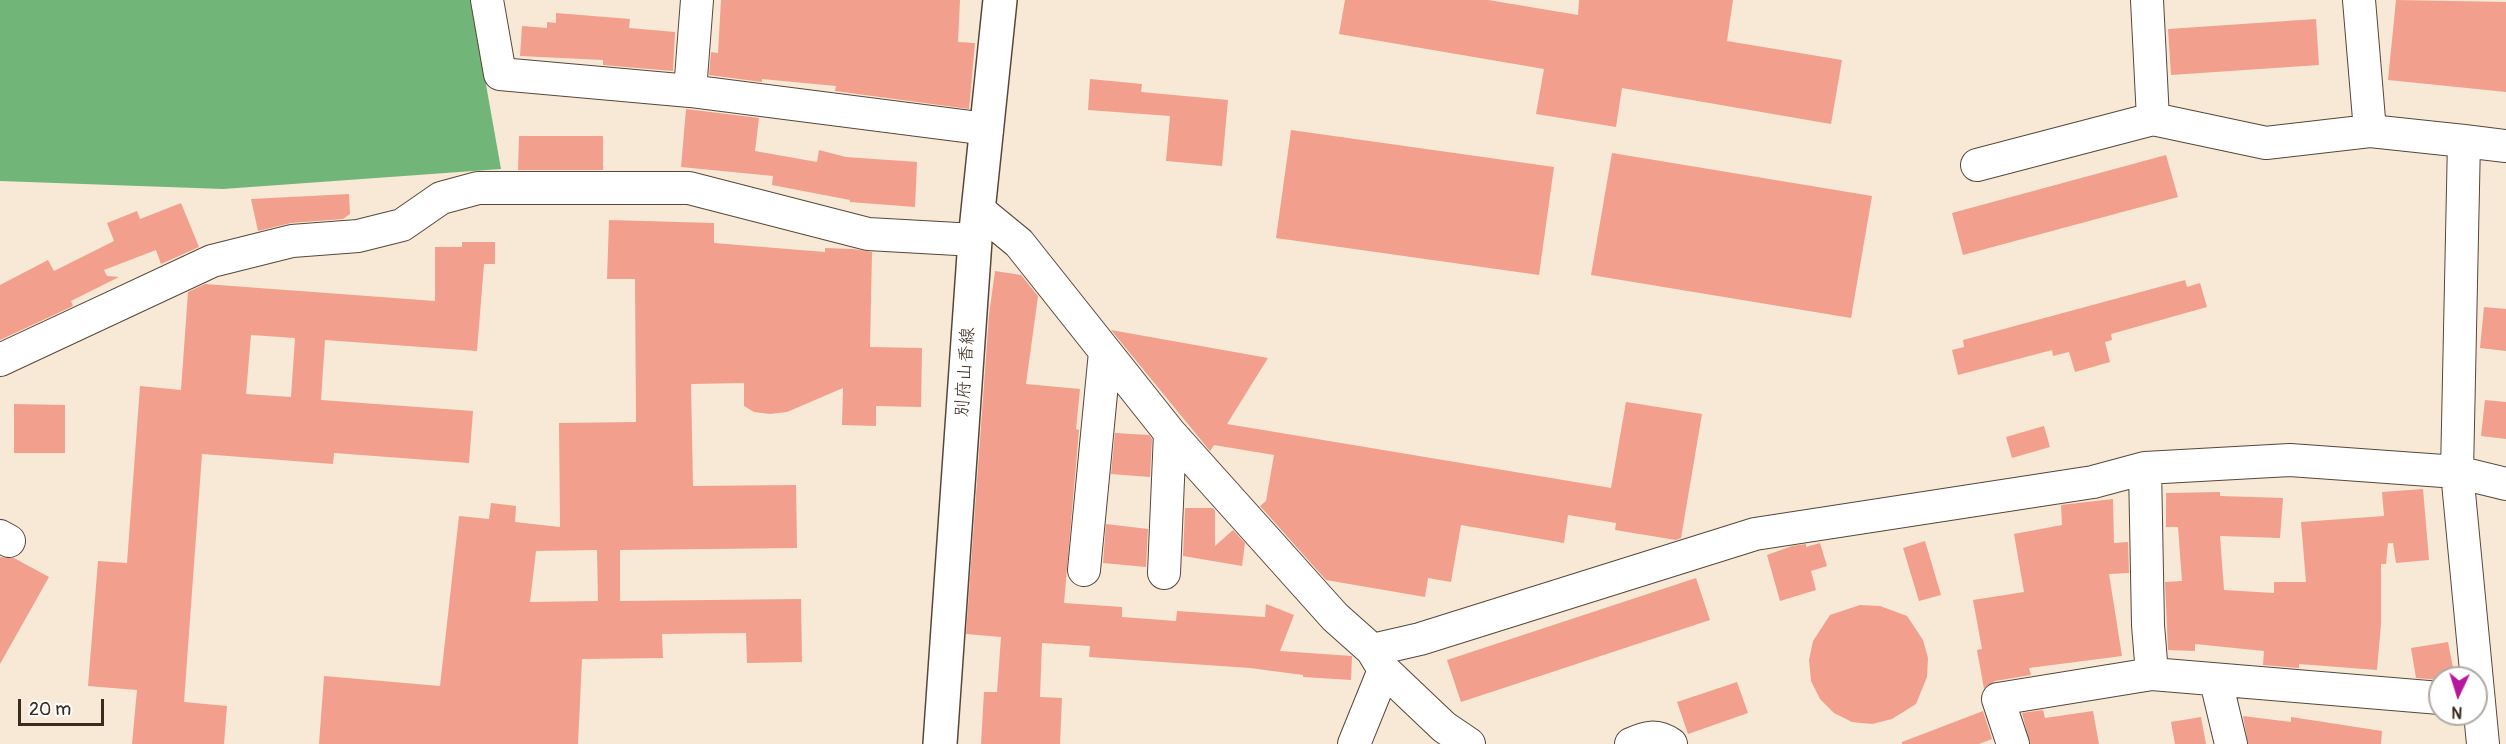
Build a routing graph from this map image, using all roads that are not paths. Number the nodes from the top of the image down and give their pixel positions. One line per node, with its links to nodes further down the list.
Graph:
1 (488, 0): 6 (street)
2 (696, 0): 6 (street)
3 (1000, 0): 8 (main road, 別府山香線)
4 (2147, 0): 7 (street)
5 (2359, 0): 9 (street)
6 (690, 91): 8 (street)
7 (2153, 119): 9 (street); 12 (street)
8 (987, 129): 13 (main road, 別府山香線)
9 (2370, 131): 10 (street)
10 (2464, 141): 11 (street); 18 (street)
11 (2506, 146)
12 (1977, 165)
13 (978, 225): 14 (street); 15 (street); 28 (main road, 別府山香線)
14 (1105, 352): 16 (street); 20 (street)
15 (0, 360)
16 (1170, 433): 21 (street); 22 (street)
17 (2145, 468): 18 (street); 22 (street); 24 (street)
18 (2457, 472): 19 (street); 23 (street)
19 (2506, 484)
20 (1084, 570)
21 (1164, 573)
22 (1378, 660): 29 (street); 30 (street)
23 (2475, 666)
24 (2152, 674): 25 (street); 33 (street)
25 (2216, 681): 26 (street); 34 (street)
26 (2428, 697)
27 (2481, 726): 35 (street)
28 (940, 744)
29 (1354, 744)
30 (1469, 744)
31 (1631, 744): 32 (street)
32 (1671, 744)
33 (2013, 744)
34 (2231, 744)
35 (2483, 744)

